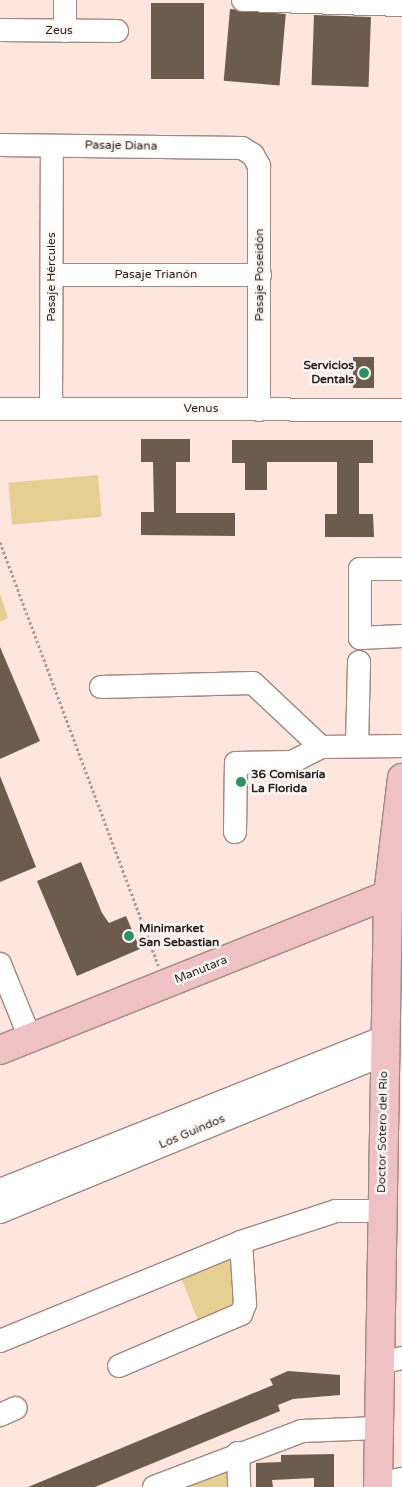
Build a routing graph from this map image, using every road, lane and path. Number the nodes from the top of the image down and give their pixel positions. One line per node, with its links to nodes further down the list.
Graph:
1 (65, 0): 5 (street)
2 (243, 0): 3 (street)
3 (402, 5)
4 (0, 30): 5 (street, Zeus)
5 (65, 30): 6 (street, Zeus)
6 (117, 31)
7 (0, 145): 8 (street, Pasaje Diana)
8 (52, 146): 9 (street, Pasaje Diana); 10 (street, Pasaje Hércules)
9 (242, 148): 11 (street, Pasaje Poseidón)
10 (52, 275): 11 (street, Pasaje Trianón); 13 (street, Pasaje Hércules)
11 (260, 275): 14 (street, Pasaje Poseidón)
12 (0, 409): 13 (street, Venus)
13 (51, 409): 14 (street, Venus)
14 (259, 410): 15 (street, Venus)
15 (402, 410)
16 (0, 542): 28 (path)
17 (402, 569): 18 (street)
18 (402, 636)
19 (359, 662): 21 (street)
20 (101, 687): 23 (street)
21 (357, 746): 22 (street); 23 (street)
22 (402, 746)
23 (321, 747): 25 (street)
24 (402, 778): 26 (main road, Doctor Sótero del Río)
25 (235, 832)
26 (395, 892): 28 (main road, Manutara); 30 (main road, Doctor Sótero del Río)
27 (0, 964): 29 (street)
28 (165, 984): 29 (main road, Manutara)
29 (30, 1038): 31 (main road, Manutara)
30 (385, 1046): 32 (street, Los Guindos); 33 (main road, Doctor Sótero del Río); 34 (street, Los Guindos)
31 (0, 1050)
32 (0, 1190)
33 (382, 1211): 35 (street); 37 (main road, Doctor Sótero del Río)
34 (0, 1212)
35 (241, 1242): 36 (street); 38 (street)
36 (0, 1341)
37 (391, 1361): 39 (main road, Doctor Sótero del Río)
38 (119, 1366)
39 (378, 1428): 40 (street); 41 (main road, Doctor Sótero del Río)
40 (238, 1453): 42 (street); 43 (street)
41 (386, 1483)
42 (154, 1487)
43 (239, 1487)

